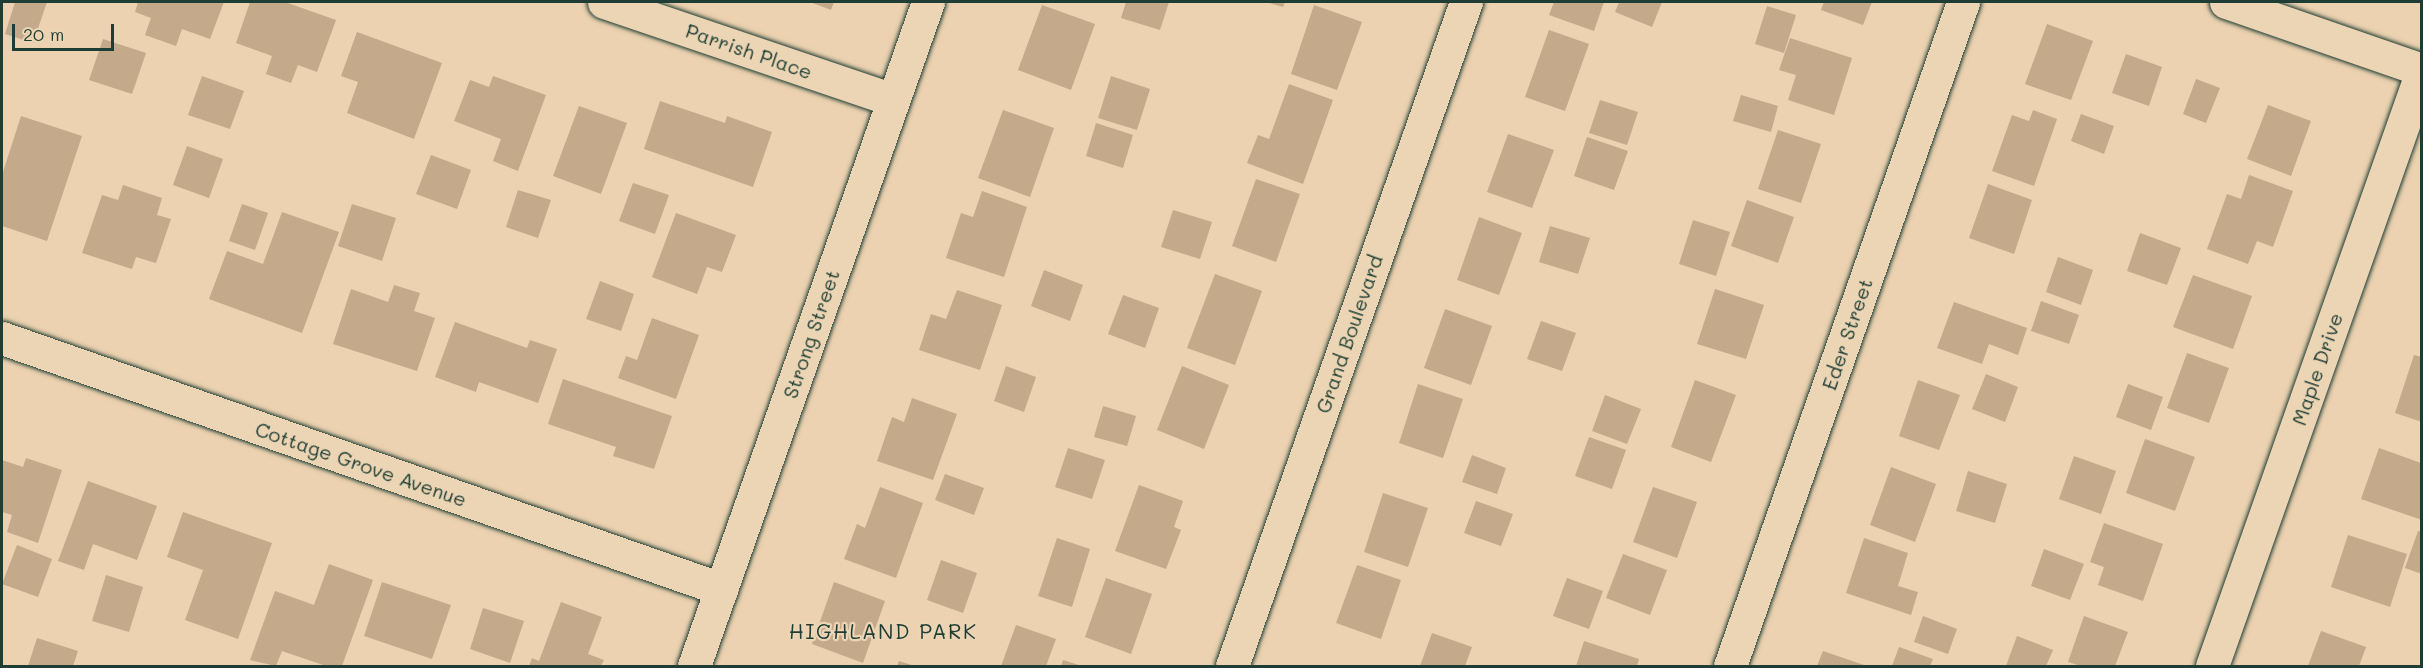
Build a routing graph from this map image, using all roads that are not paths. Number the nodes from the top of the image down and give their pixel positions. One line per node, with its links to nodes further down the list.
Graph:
1 (604, 2): 7 (street, Parrish Place)
2 (928, 2): 7 (street, Strong Street)
3 (1466, 2): 11 (street, Grand Boulevard)
4 (1963, 2): 12 (street, Eder Street)
5 (2226, 2): 6 (street)
6 (2421, 70): 13 (street, Maple Drive)
7 (893, 100): 9 (street, Strong Street)
8 (2, 338): 9 (street, Cottage Grove Avenue)
9 (722, 590): 10 (street, Strong Street)
10 (694, 666)
11 (1232, 666)
12 (1730, 666)
13 (2211, 666)

